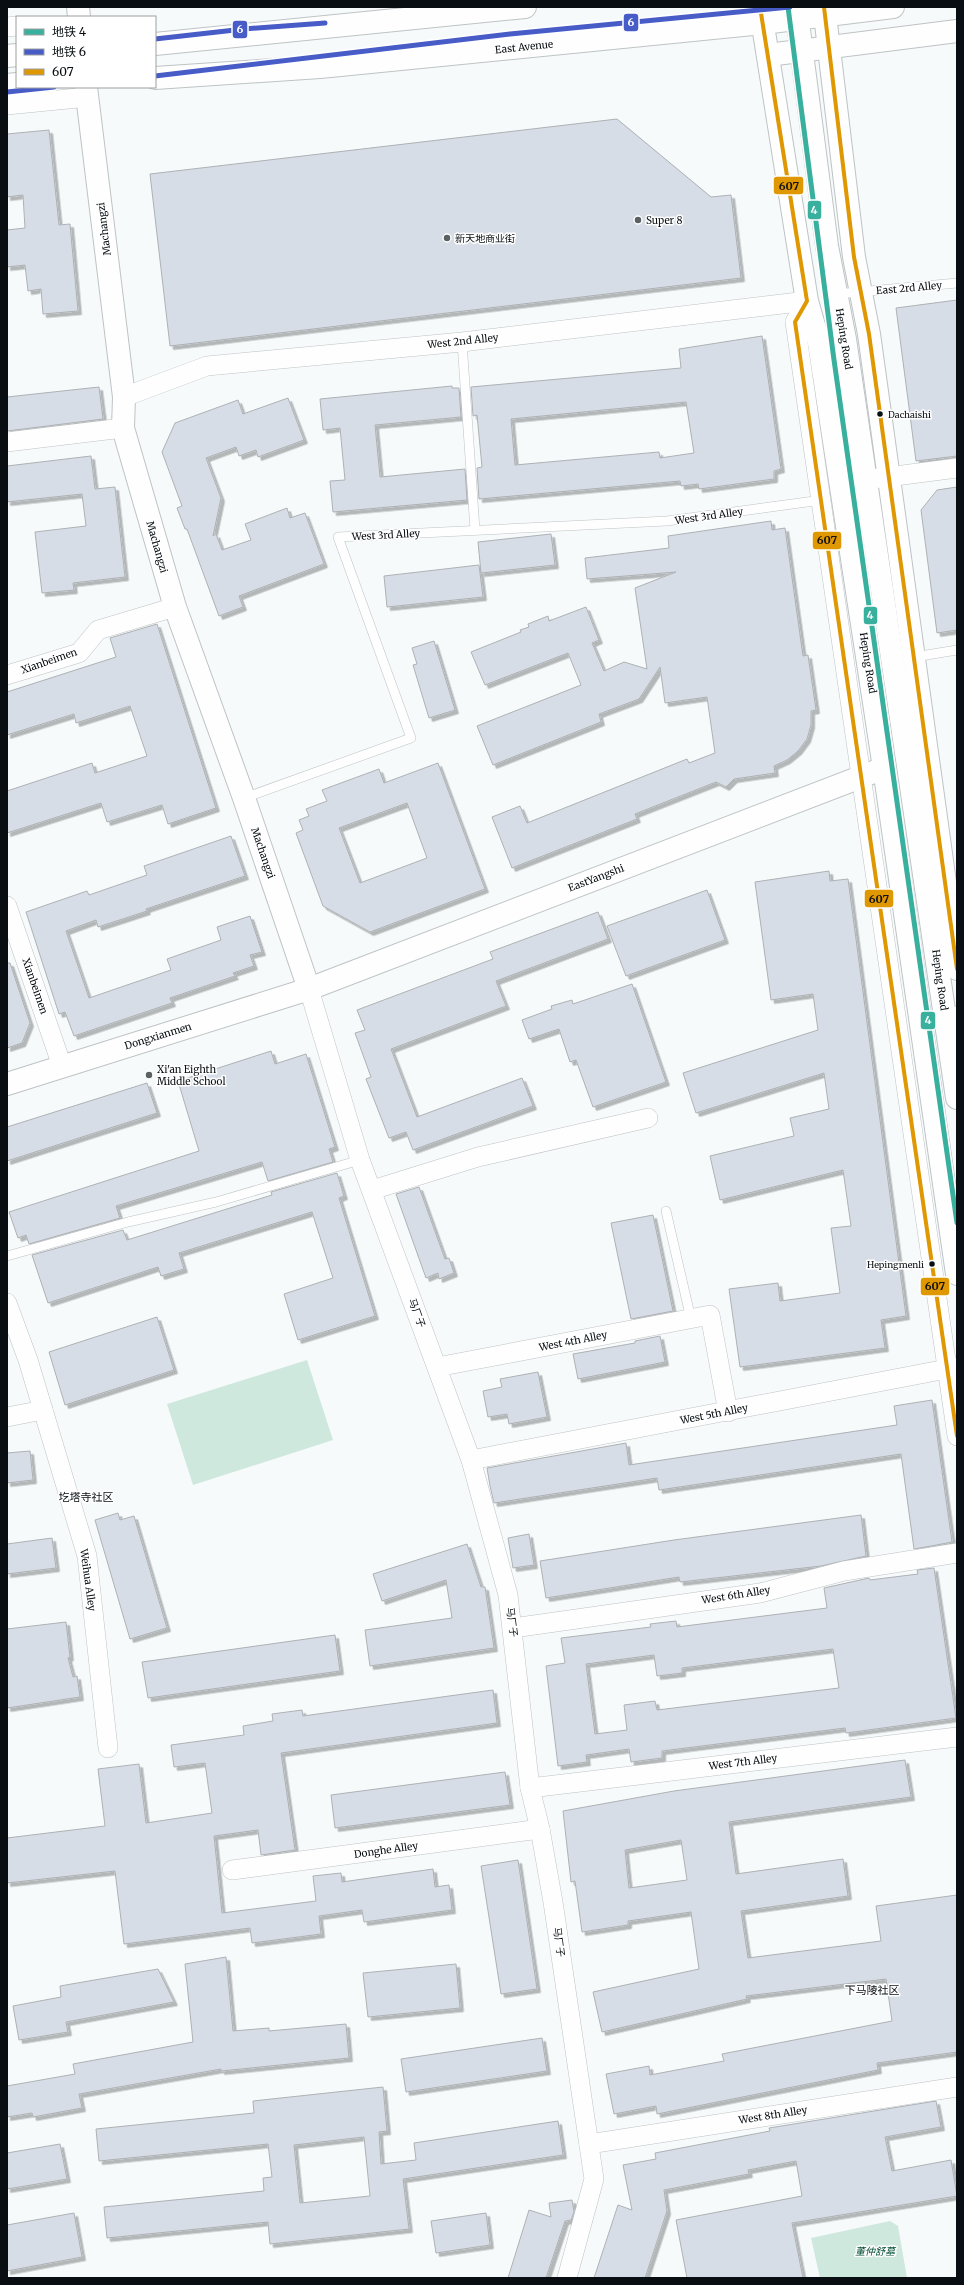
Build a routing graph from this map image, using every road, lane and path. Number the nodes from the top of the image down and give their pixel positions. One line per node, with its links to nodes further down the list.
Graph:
1 (525, 7): 7 (main road)
2 (893, 7): 3 (main road, East Avenue)
3 (825, 11): 4 (main road, East Avenue); 8 (main road)
4 (797, 13): 5 (main road, East Avenue); 9 (main road, Heping Road)
5 (762, 15): 10 (main road, Heping Road); 11 (main road, East Avenue)
6 (957, 31): 8 (main road)
7 (156, 44)
8 (829, 47): 9 (main road); 15 (main road)
9 (802, 51): 10 (main road); 16 (main road, Heping Road)
10 (768, 55): 17 (main road, Heping Road)
11 (156, 78)
12 (87, 92): 13 (street); 19 (main road, Machangzi)
13 (7, 105)
14 (957, 284): 15 (lane, East 2rd Alley)
15 (861, 292): 16 (lane, East 2rd Alley); 23 (main road)
16 (836, 294): 24 (main road, Heping Road)
17 (807, 301): 18 (street, West 2nd Alley); 25 (street); 31 (main road, Heping Road)
18 (462, 342): 19 (street, West 2nd Alley); 26 (lane)
19 (124, 397): 20 (main road, Machangzi)
20 (123, 428): 21 (street); 27 (main road, Machangzi)
21 (7, 442)
22 (957, 468): 23 (street)
23 (889, 477): 24 (street); 29 (main road)
24 (864, 480): 29 (main road, Heping Road)
25 (822, 500): 26 (lane, West 3rd Alley); 32 (street)
26 (475, 530): 33 (lane, West 3rd Alley)
27 (175, 607): 30 (street, Xianbeimen); 33 (main road, Machangzi)
28 (957, 650): 29 (lane)
29 (903, 658): 35 (main road); 37 (main road, Heping Road)
30 (7, 675)
31 (884, 768): 32 (main road, EastYangshi); 38 (main road, Heping Road)
32 (863, 776): 36 (main road, EastYangshi); 51 (street)
33 (244, 798): 36 (main road, Machangzi)
34 (7, 906): 39 (street, Xianbeimen)
35 (957, 969)
36 (309, 989): 39 (main road, Dongxianmen); 43 (street, 马厂子)
37 (951, 1017): 38 (street); 41 (main road, Heping Road)
38 (921, 1022): 47 (main road, Heping Road)
39 (62, 1066): 40 (main road, Dongxianmen)
40 (7, 1084)
41 (957, 1098)
42 (648, 1118): 44 (street)
43 (360, 1160): 44 (street, 马厂子); 46 (lane)
44 (372, 1190): 50 (street, 马厂子)
45 (666, 1211): 49 (lane)
46 (7, 1256)
47 (957, 1274)
48 (7, 1303): 52 (street, Weihua Alley)
49 (691, 1319): 50 (street, West 4th Alley); 53 (street, West 4th Alley)
50 (437, 1368): 56 (street, 马厂子)
51 (952, 1368): 53 (street, West 5th Alley); 55 (street)
52 (43, 1410): 54 (street); 60 (street, Weihua Alley)
53 (728, 1412): 56 (street, West 5th Alley)
54 (7, 1417)
55 (957, 1436)
56 (471, 1460): 58 (street, 马厂子)
57 (957, 1553): 58 (street, West 6th Alley)
58 (513, 1628): 61 (street, 马厂子)
59 (957, 1737): 61 (street, West 7th Alley)
60 (108, 1748)
61 (530, 1788): 62 (street, 马厂子)
62 (540, 1829): 63 (street, Donghe Alley); 65 (street, 马厂子)
63 (232, 1870)
64 (957, 2087): 65 (street, West 8th Alley)
65 (589, 2144): 66 (street, 马厂子)
66 (567, 2278)

